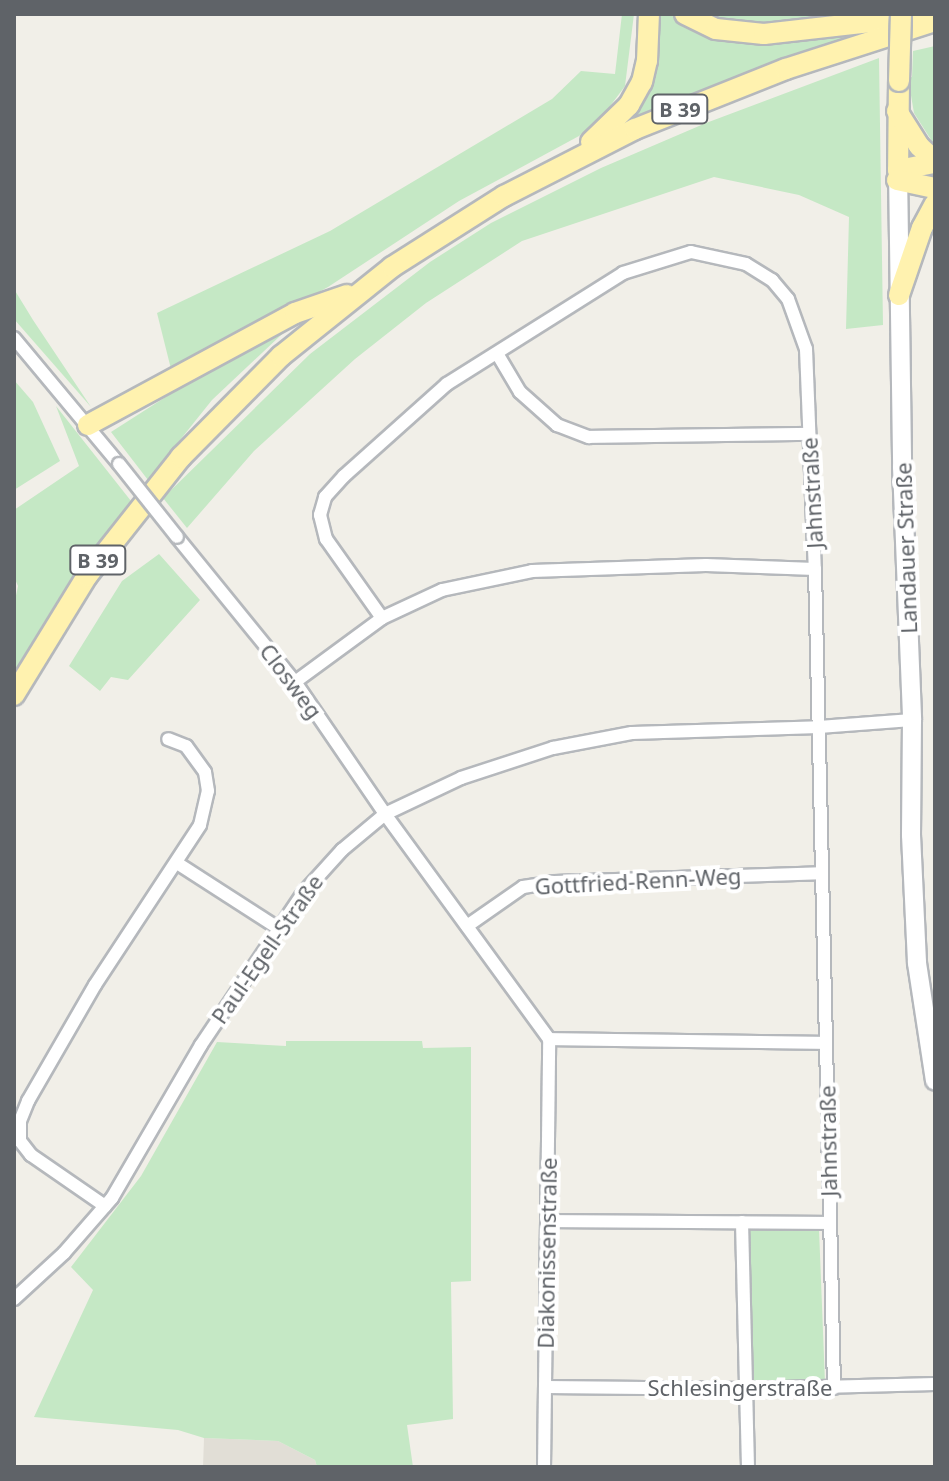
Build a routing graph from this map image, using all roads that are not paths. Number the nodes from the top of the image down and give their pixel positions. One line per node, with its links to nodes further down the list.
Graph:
1 (649, 14): 8 (main road)
2 (685, 14): 4 (main road)
3 (901, 14): 7 (main road, Landauer Straße, bridge)
4 (935, 19): 5 (main road, B 39)
5 (885, 37): 6 (main road); 8 (main road, B 39)
6 (935, 37)
7 (897, 111): 9 (main road); 10 (main road, Landauer Straße)
8 (576, 157): 13 (main road, B 39)
9 (935, 162): 10 (main road)
10 (898, 175): 11 (main road); 14 (main road, Landauer Straße)
11 (935, 188)
12 (935, 204): 14 (main road)
13 (362, 289): 17 (main road); 22 (main road, B 39)
14 (899, 295): 23 (main road, Landauer Straße)
15 (14, 338): 17 (street, Closweg)
16 (498, 355): 18 (street); 18 (street, Jahnstraße); 20 (street, Jahnstraße)
17 (88, 425): 21 (street, Closweg, bridge)
18 (809, 434): 19 (street, Jahnstraße)
19 (815, 569): 20 (street); 24 (street, Jahnstraße)
20 (382, 618): 21 (street)
21 (295, 682): 26 (street, Closweg)
22 (14, 695)
23 (912, 720): 24 (street, Paul-Egell-Straße); 33 (main road, Landauer Straße)
24 (819, 727): 26 (street, Paul-Egell-Straße); 28 (street, Jahnstraße)
25 (168, 739): 27 (street)
26 (385, 814): 29 (street, Closweg); 30 (street, Paul-Egell-Straße)
27 (177, 863): 30 (street); 34 (street)
28 (822, 873): 29 (street, Gottfried-Renn-Weg); 32 (street, Jahnstraße)
29 (467, 926): 31 (street, Closweg)
30 (278, 928): 35 (street, Paul-Egell-Straße)
31 (549, 1039): 32 (street); 36 (street, Diakonissenstraße)
32 (826, 1043): 38 (street, Jahnstraße)
33 (935, 1081)
34 (17, 1141): 35 (street)
35 (105, 1206): 39 (street, Paul-Egell-Straße)
36 (547, 1221): 37 (street); 41 (street, Diakonissenstraße)
37 (742, 1222): 38 (street); 43 (street)
38 (830, 1223): 42 (street, Jahnstraße)
39 (14, 1299)
40 (935, 1384): 42 (street, Schlesingerstraße)
41 (546, 1387): 43 (street, Schlesingerstraße); 44 (street, Diakonissenstraße)
42 (834, 1388): 43 (street, Schlesingerstraße)
43 (745, 1389): 45 (street)
44 (544, 1467)
45 (748, 1467)

